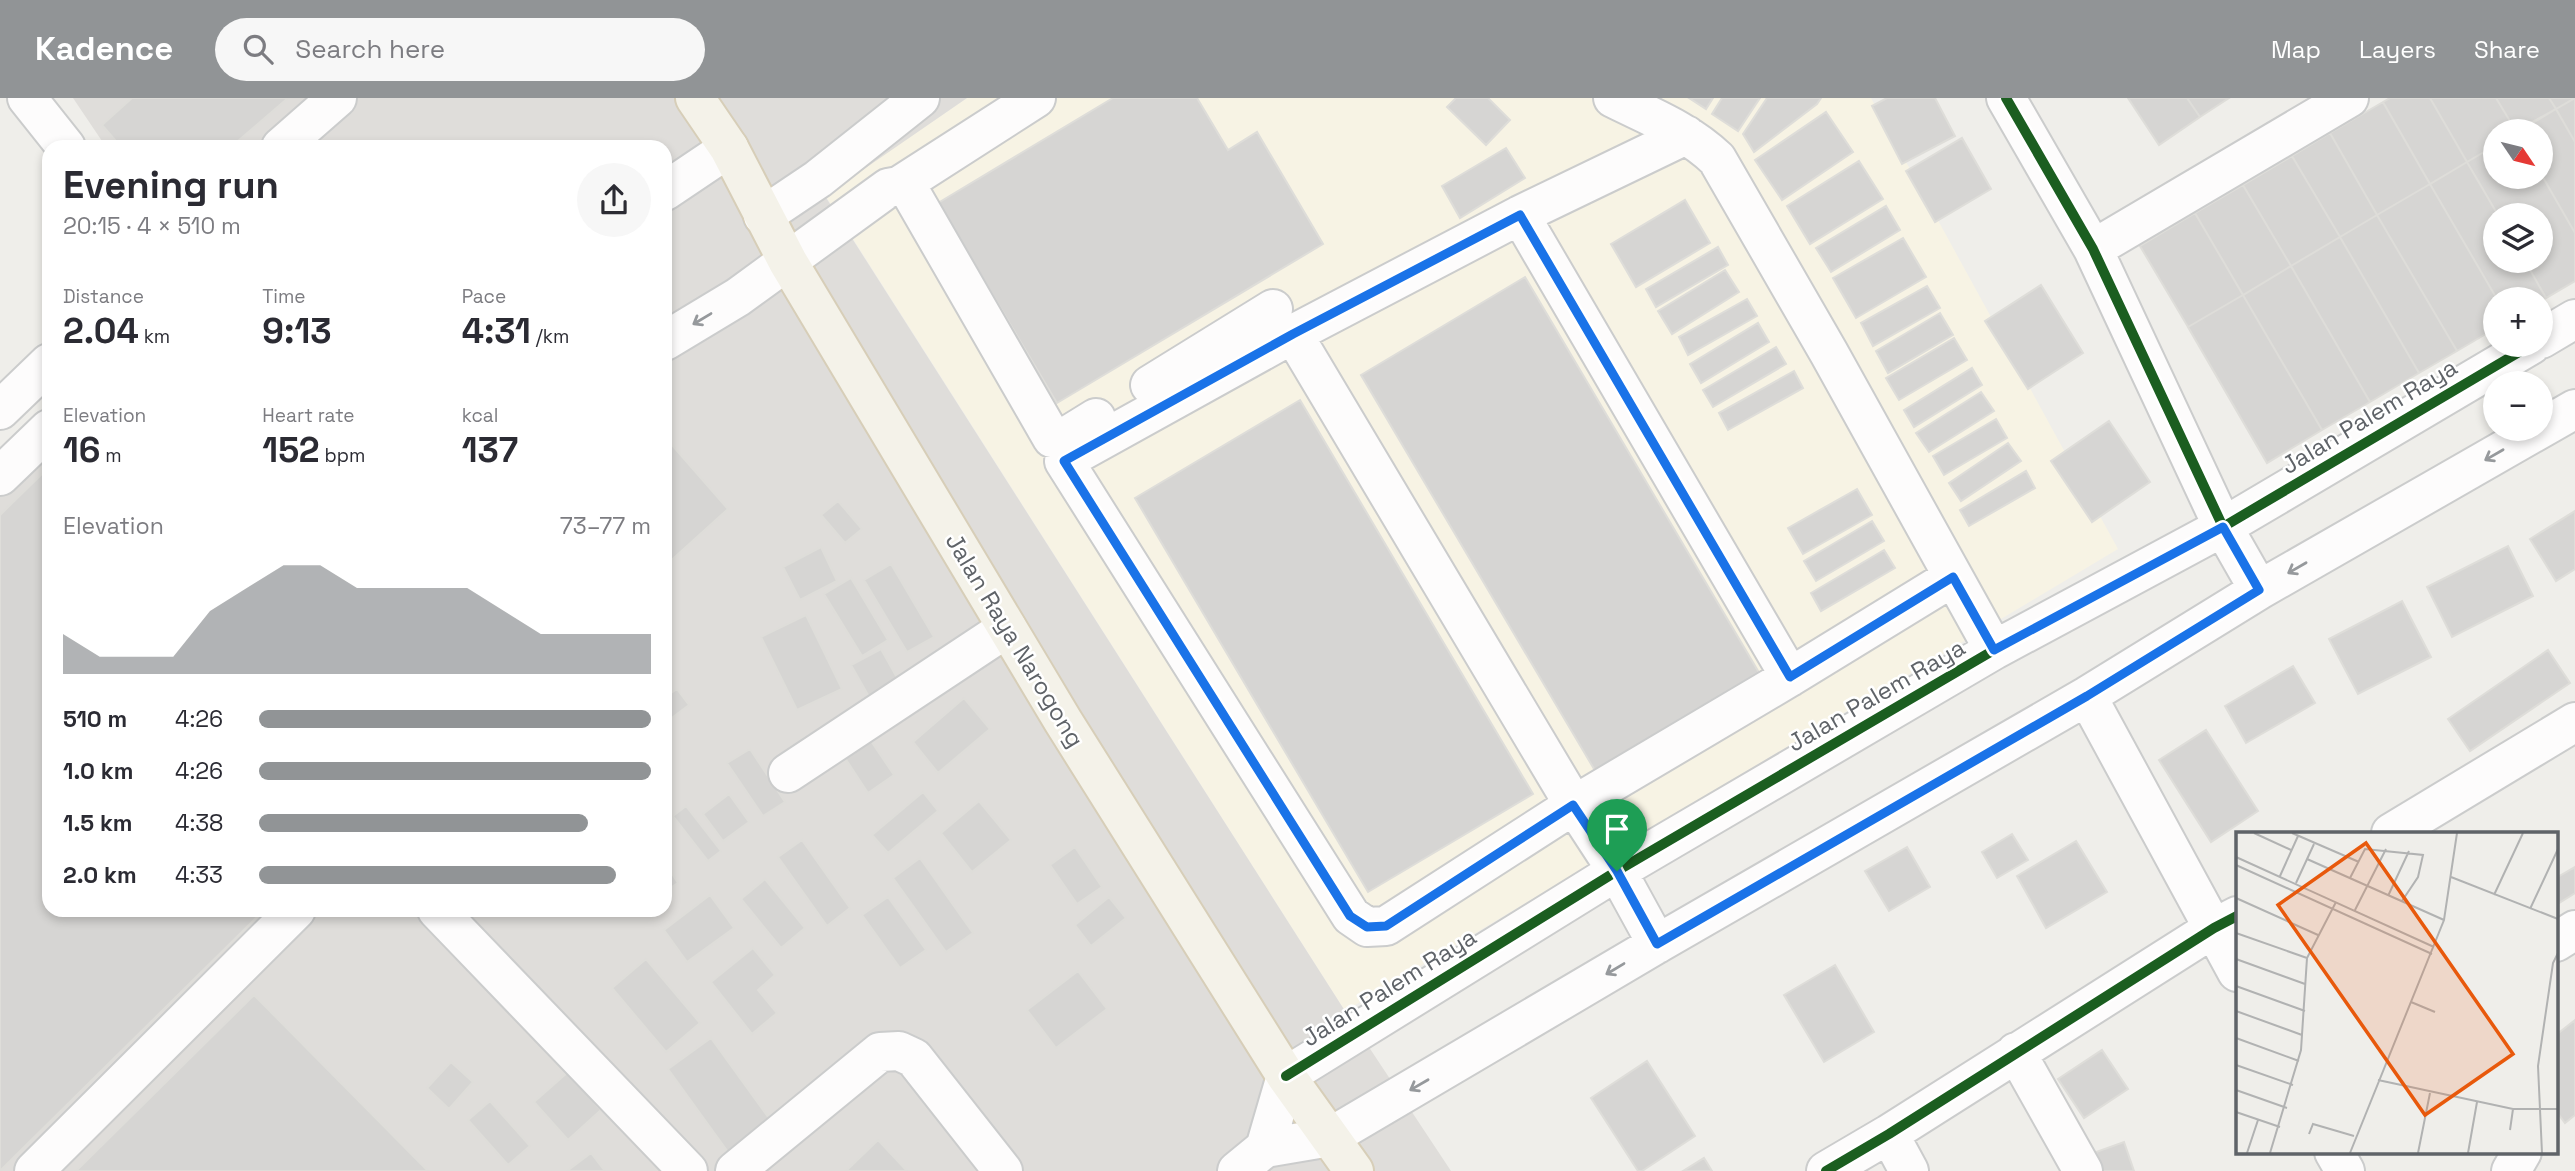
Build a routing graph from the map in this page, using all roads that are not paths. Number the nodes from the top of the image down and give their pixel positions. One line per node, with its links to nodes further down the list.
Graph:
1 (27, 98): 10 (street)
2 (337, 98): 11 (street)
3 (695, 98): 12 (main road, Jalan Raya Narogong)
4 (920, 98): 16 (street)
5 (1037, 98): 14 (street)
6 (1614, 98): 9 (street)
7 (2006, 98): 17 (street)
8 (2349, 98): 17 (street)
9 (1686, 135): 15 (street); 30 (street)
10 (60, 140)
11 (290, 140)
12 (729, 148): 13 (street); 16 (main road, Jalan Raya Narogong)
13 (672, 186)
14 (899, 186): 18 (street); 20 (street)
15 (1520, 215): 20 (street); 34 (street)
16 (764, 216): 18 (main road, Jalan Raya Narogong)
17 (2093, 249): 29 (street)
18 (788, 262): 22 (street, one-way to 22); 32 (main road, Jalan Raya Narogong)
19 (2575, 319): 21 (street)
20 (1283, 321): 38 (street); 38 (street)
21 (2553, 332)
22 (672, 337)
23 (2511, 357): 29 (street, Jalan Palem Raya)
24 (42, 370): 25 (street)
25 (0, 410)
26 (2575, 410): 31 (street, one-way to 31)
27 (42, 436): 28 (street)
28 (0, 476)
29 (2223, 527): 31 (street); 33 (street, Jalan Palem Raya)
30 (1953, 577): 33 (street); 34 (street)
31 (2259, 590): 35 (street)
32 (1007, 628): 37 (street); 49 (main road, Jalan Raya Narogong)
33 (1994, 650): 40 (street, Jalan Palem Raya)
34 (1790, 677): 38 (street)
35 (2087, 696): 43 (street); 46 (street)
36 (2575, 722): 39 (street)
37 (788, 773)
38 (1573, 805): 40 (street)
39 (2393, 832)
40 (1617, 871): 46 (street); 49 (street, Jalan Palem Raya)
41 (289, 917): 55 (street)
42 (444, 917): 56 (street)
43 (2226, 922): 47 (street); 48 (street)
44 (2575, 930): 45 (street)
45 (2558, 941)
46 (1657, 944): 51 (street, one-way to 51)
47 (2236, 967)
48 (2016, 1052): 50 (street); 62 (street)
49 (1286, 1076): 51 (main road, Jalan Raya Narogong); 54 (street)
50 (1889, 1134): 60 (street); 61 (street)
51 (1330, 1137): 54 (street); 59 (main road, Jalan Raya Narogong)
52 (2335, 1154): 63 (street)
53 (2521, 1154): 64 (street)
54 (1251, 1159)
55 (34, 1171)
56 (688, 1171)
57 (735, 1171): 58 (street)
58 (1003, 1171)
59 (1354, 1171)
60 (1826, 1171)
61 (1909, 1171)
62 (2084, 1171)
63 (2345, 1171)
64 (2511, 1171)

